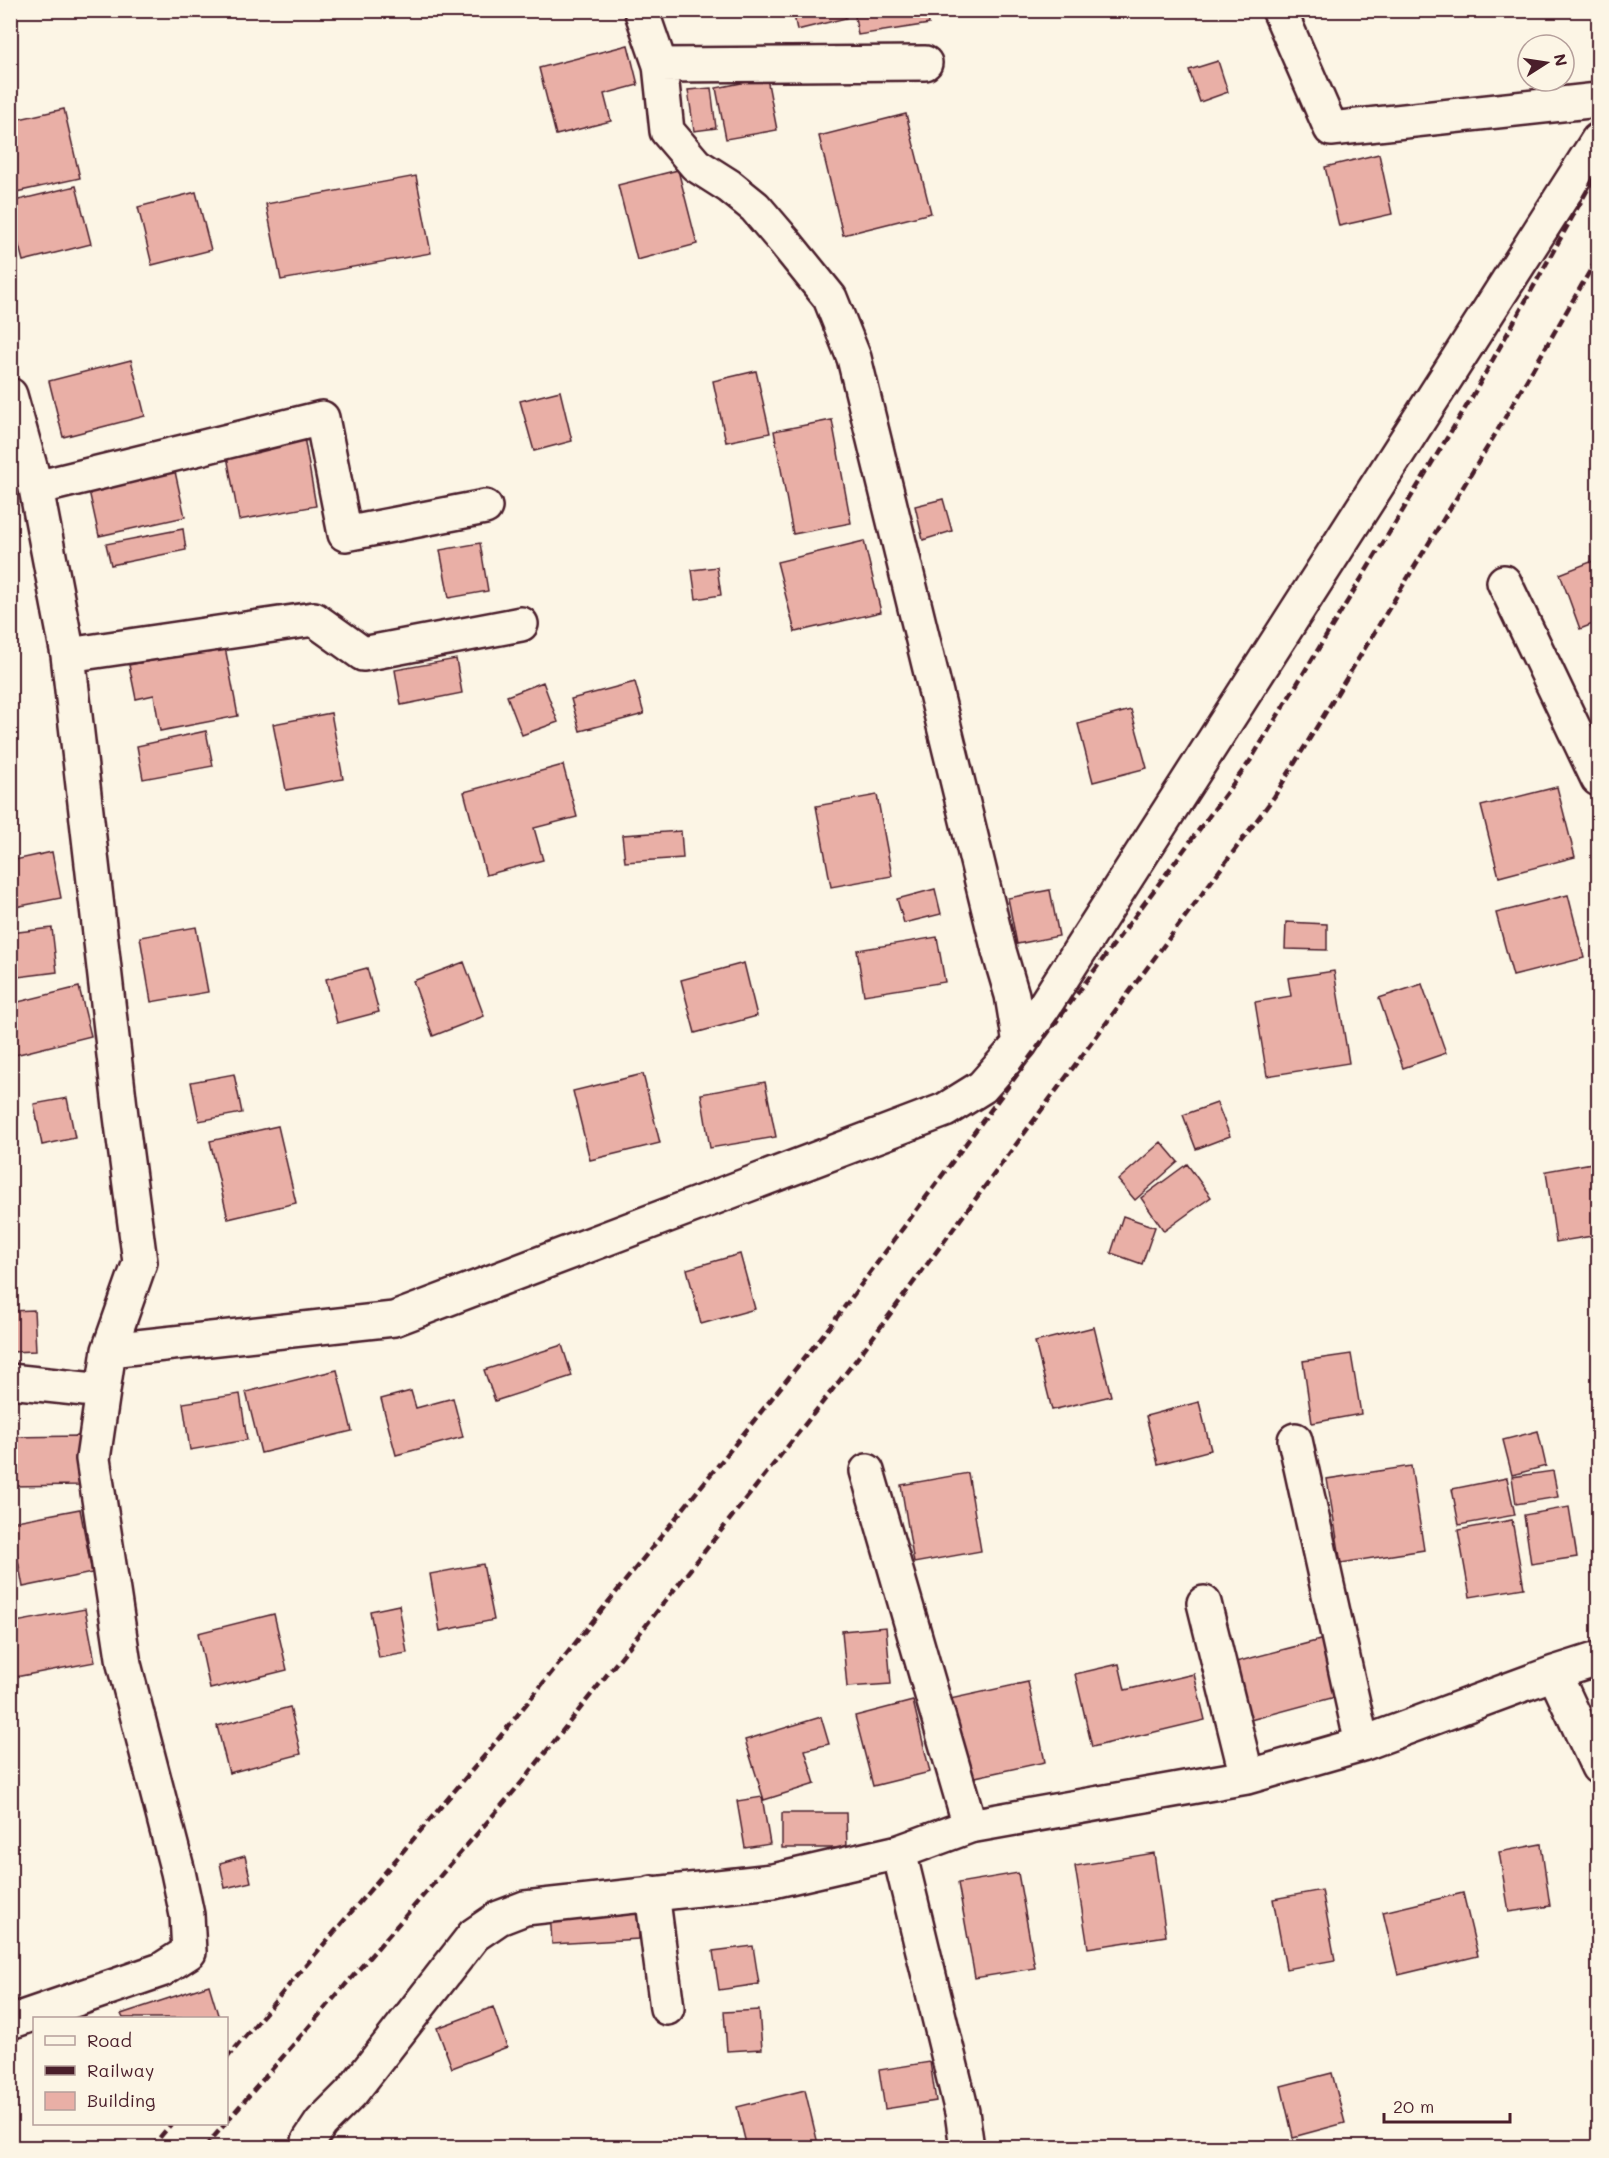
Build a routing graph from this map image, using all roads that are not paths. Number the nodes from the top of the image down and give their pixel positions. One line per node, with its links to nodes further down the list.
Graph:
1 (641, 10): 4 (street)
2 (1279, 10): 5 (street)
3 (925, 63): 4 (street)
4 (660, 65): 14 (street)
5 (1599, 100)
6 (1599, 140): 14 (street)
7 (10, 395): 8 (street)
8 (36, 488): 9 (street); 12 (street)
9 (485, 507)
10 (1504, 582): 13 (street)
11 (521, 624): 12 (street)
12 (68, 655): 15 (street)
13 (1599, 779)
14 (1020, 1044): 15 (street)
15 (109, 1350): 17 (street)
16 (10, 1381): 17 (street)
17 (103, 1391): 30 (street)
18 (1295, 1440): 23 (street)
19 (867, 1471): 26 (street)
20 (1204, 1603): 25 (street)
21 (1599, 1659): 22 (street)
22 (1554, 1672): 23 (street); 24 (street)
23 (1362, 1744): 25 (street)
24 (1599, 1767)
25 (1247, 1777): 26 (street)
26 (970, 1826): 27 (street)
27 (899, 1852): 28 (street); 32 (street)
28 (652, 1893): 29 (street); 31 (street)
29 (667, 2008)
30 (10, 2022)
31 (311, 2148)
32 (967, 2148)

